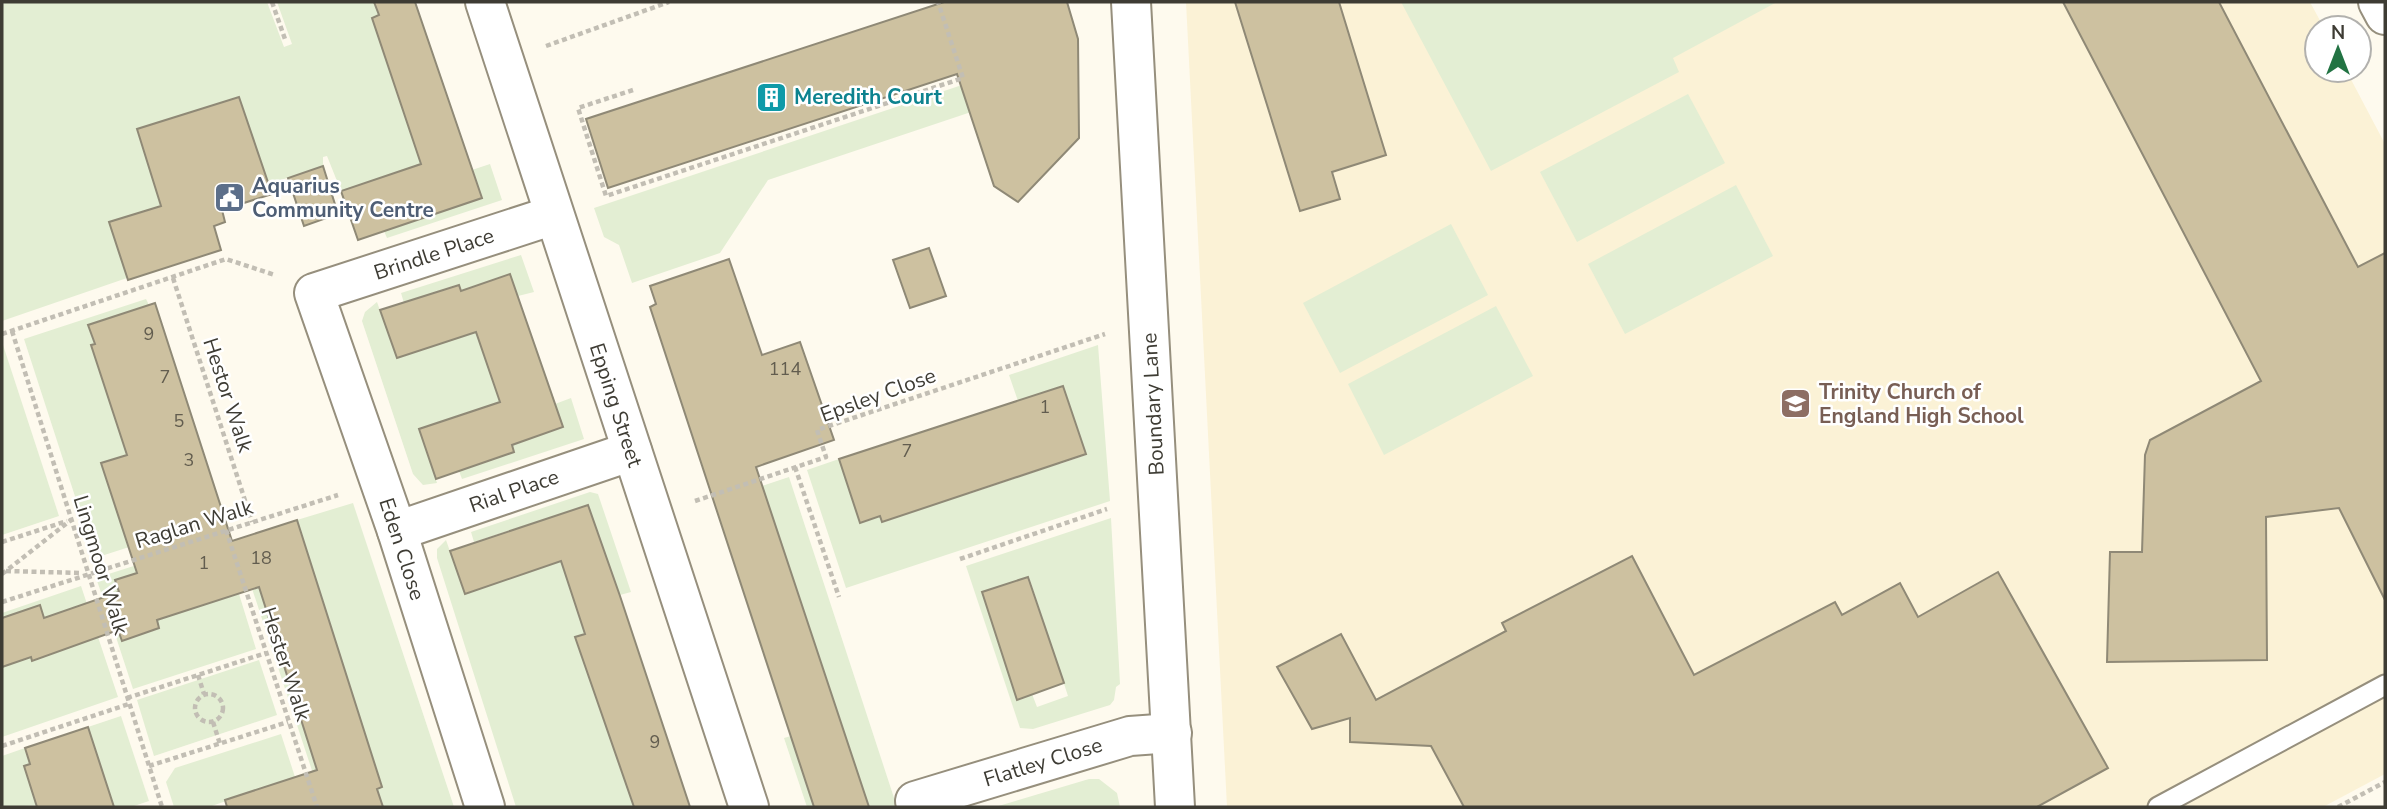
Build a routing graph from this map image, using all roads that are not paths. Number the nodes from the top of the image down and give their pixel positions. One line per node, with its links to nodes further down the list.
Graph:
1 (485, 2): 5 (street, Epping Street)
2 (1131, 2): 10 (street, Boundary Lane)
3 (2378, 2): 4 (street)
4 (2385, 15)
5 (554, 215): 6 (street, Brindle Place); 7 (street, Epping Street)
6 (300, 286): 8 (street, Eden Close)
7 (632, 451): 8 (street, Rial Place); 13 (street, Epping Street)
8 (397, 531): 12 (street, Eden Close)
9 (2385, 685): 15 (lane)
10 (1172, 733): 11 (street, Flatley Close); 14 (street, Boundary Lane)
11 (915, 801)
12 (485, 807)
13 (749, 807)
14 (1175, 807)
15 (2158, 807)

